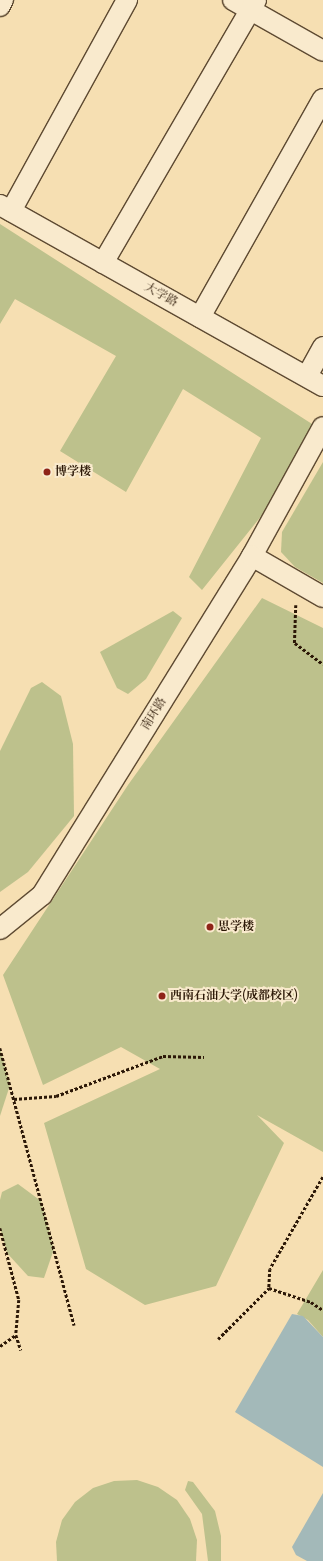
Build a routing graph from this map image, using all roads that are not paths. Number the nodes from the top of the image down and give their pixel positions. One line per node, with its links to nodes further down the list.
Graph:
1 (3, 0): 5 (street)
2 (127, 0): 8 (street)
3 (233, 0): 4 (street)
4 (253, 5): 6 (street); 9 (street)
5 (0, 6)
6 (323, 50)
7 (323, 99): 10 (street)
8 (6, 208): 9 (street, 大学路)
9 (103, 263): 10 (street, 大学路)
10 (200, 317): 12 (street, 大学路)
11 (323, 347): 12 (street)
12 (315, 381)
13 (323, 427): 14 (street, 南环路)
14 (252, 556): 15 (street); 16 (street, 南环路)
15 (323, 597)
16 (0, 929)

